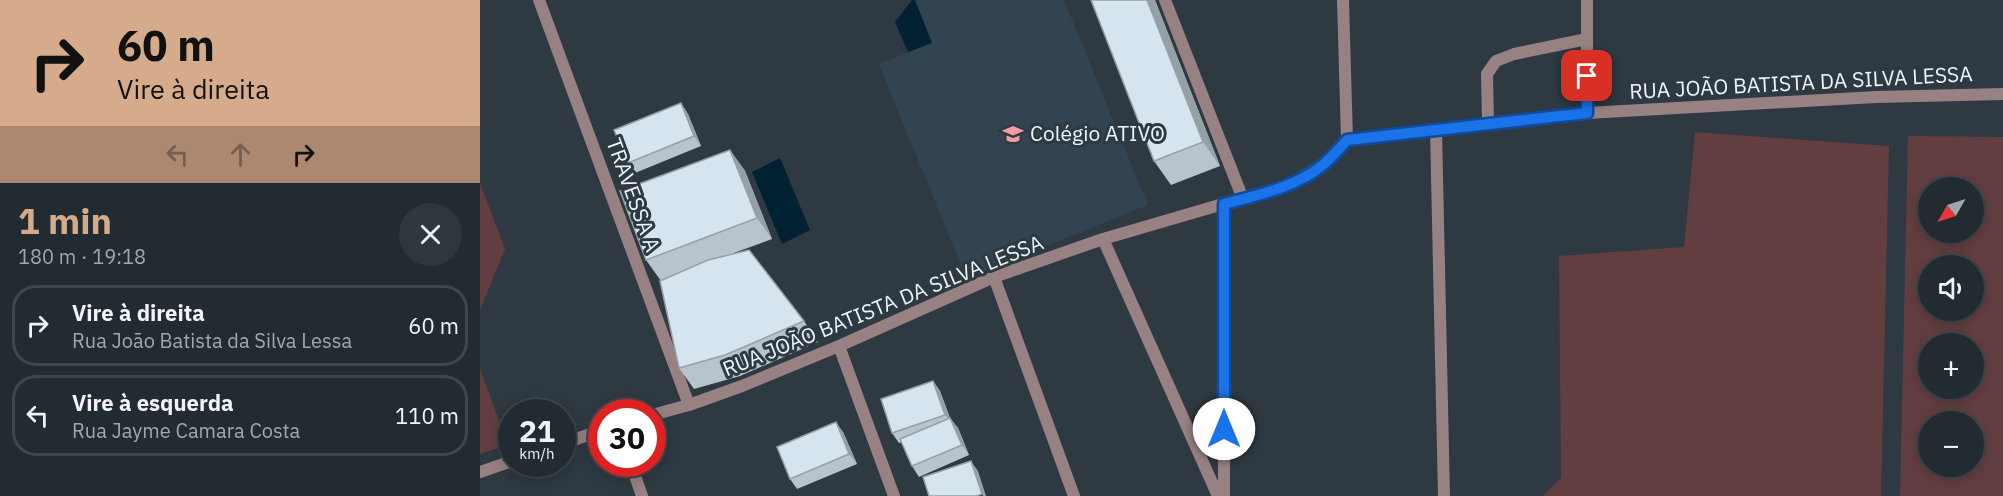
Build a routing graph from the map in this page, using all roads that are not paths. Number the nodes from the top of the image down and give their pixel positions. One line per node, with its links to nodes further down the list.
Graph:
1 (540, 0): 16 (street, TRAVESSA A)
2 (1165, 0): 11 (street)
3 (1343, 0): 10 (street)
4 (1587, 0): 5 (street)
5 (1587, 39): 7 (street); 8 (street)
6 (2003, 94): 7 (street, RUA JOÃO BATISTA DA SILVA LESSA)
7 (1587, 113): 8 (street, RUA JOÃO BATISTA DA SILVA LESSA)
8 (1488, 123): 9 (street, RUA JOÃO BATISTA DA SILVA LESSA)
9 (1436, 130): 10 (street, RUA JOÃO BATISTA DA SILVA LESSA); 26 (street)
10 (1347, 140): 11 (street, RUA JOÃO BATISTA DA SILVA LESSA)
11 (1243, 199): 12 (street, RUA JOÃO BATISTA DA SILVA LESSA)
12 (1224, 204): 13 (street, RUA JOÃO BATISTA DA SILVA LESSA); 25 (street)
13 (1103, 239): 14 (street, RUA JOÃO BATISTA DA SILVA LESSA); 24 (street)
14 (994, 277): 15 (street, RUA JOÃO BATISTA DA SILVA LESSA); 23 (street)
15 (839, 346): 16 (street, RUA JOÃO BATISTA DA SILVA LESSA); 22 (street)
16 (689, 405): 17 (street, RUA JOÃO BATISTA DA SILVA LESSA)
17 (666, 411)
18 (498, 466): 19 (street)
19 (480, 472)
20 (635, 477): 21 (street)
21 (642, 496)
22 (894, 496)
23 (1074, 496)
24 (1218, 496)
25 (1224, 496)
26 (1444, 496)

